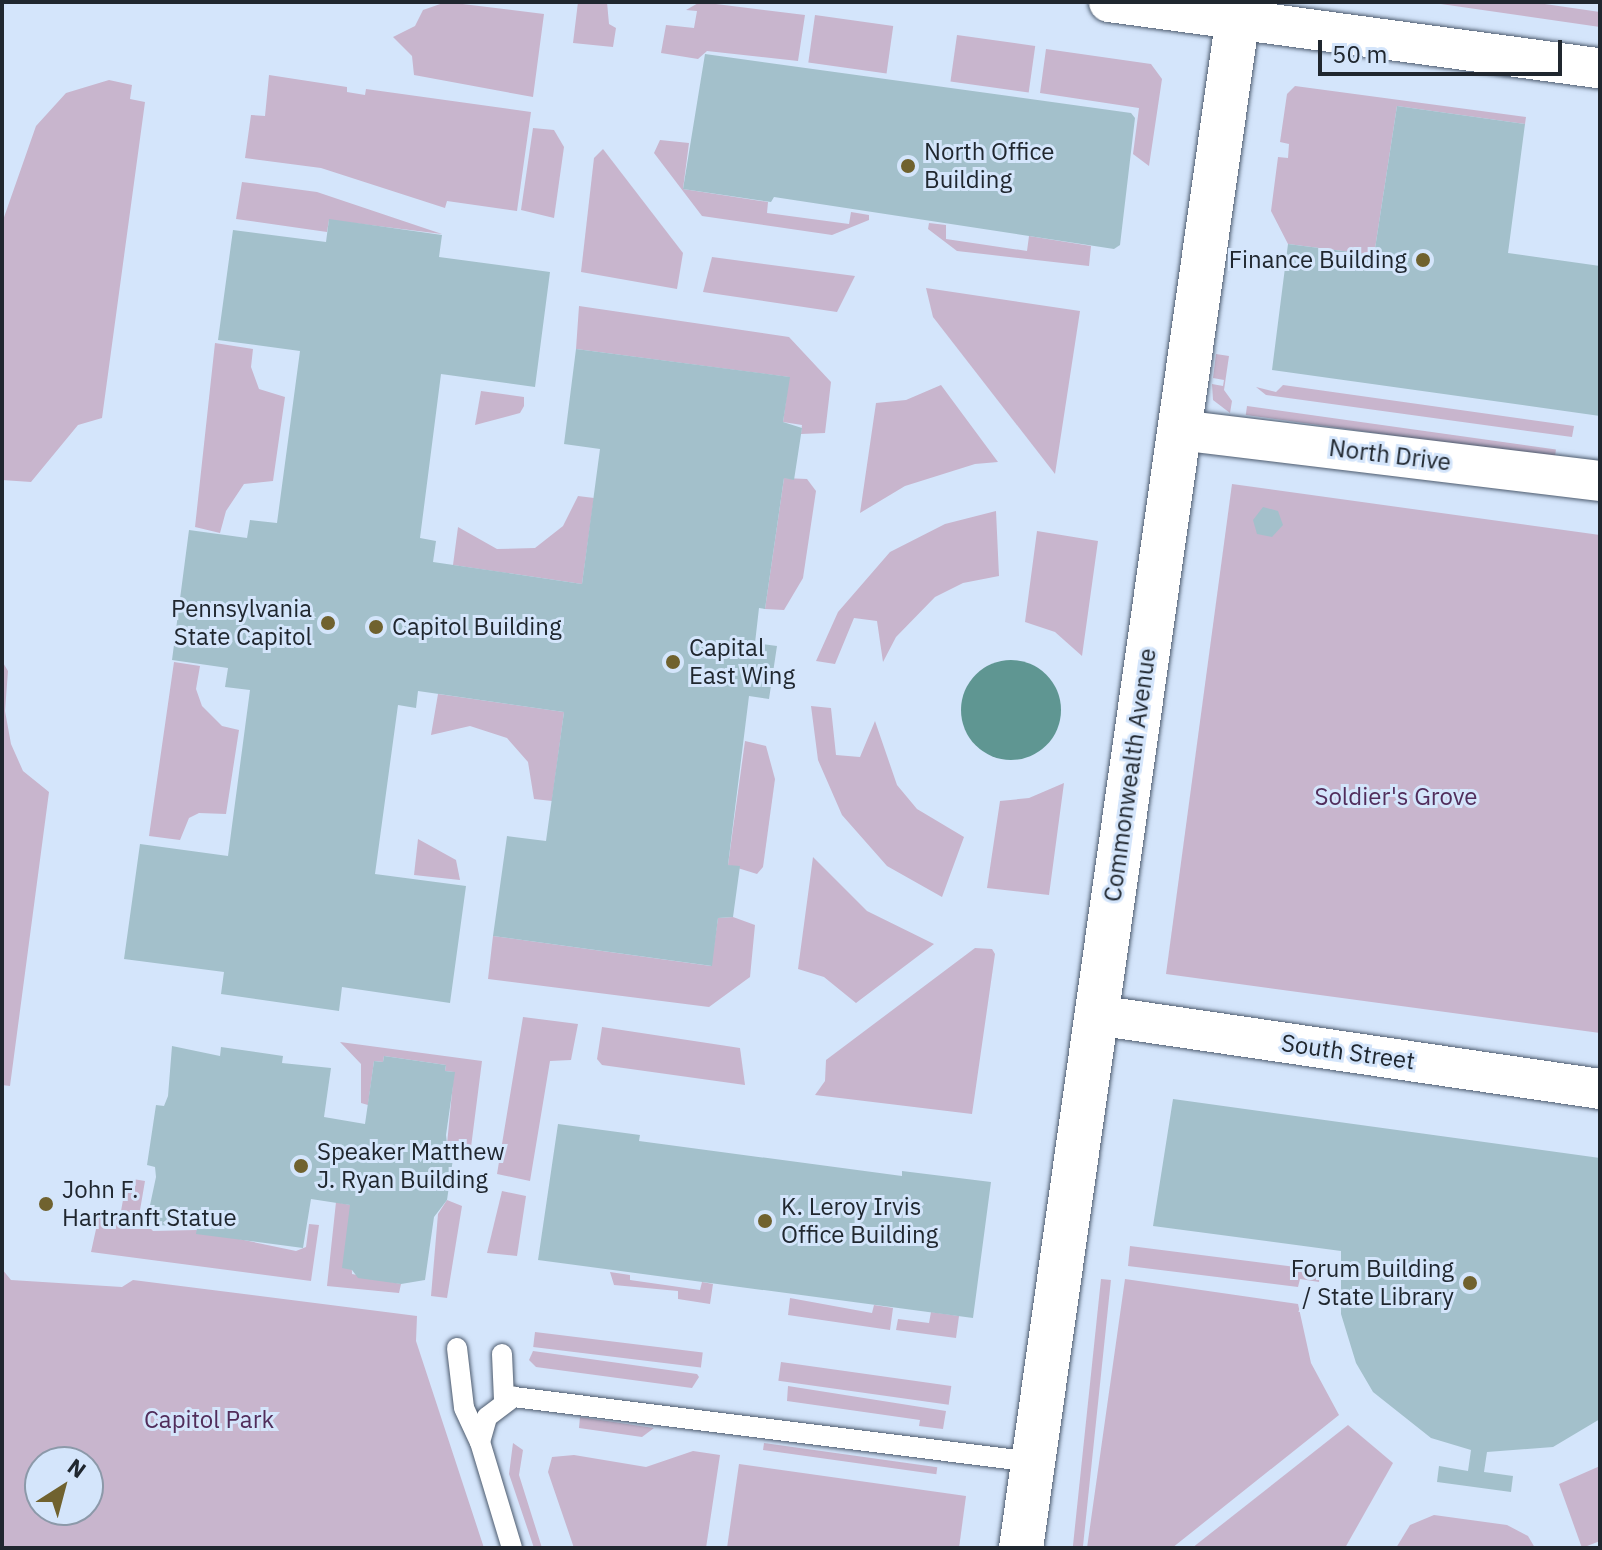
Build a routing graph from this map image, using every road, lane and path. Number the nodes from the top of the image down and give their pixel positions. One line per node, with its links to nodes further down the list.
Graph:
1 (1109, 2): 2 (street)
2 (1238, 10): 3 (street); 4 (street, Commonwealth Avenue)
3 (1600, 68)
4 (1179, 430): 5 (street, North Drive); 6 (street, Commonwealth Avenue)
5 (1600, 481)
6 (1096, 1015): 7 (street, South Street); 12 (street, Commonwealth Avenue)
7 (1600, 1089)
8 (457, 1348): 11 (lane)
9 (502, 1354): 10 (lane)
10 (504, 1400): 11 (lane); 12 (lane)
11 (480, 1442): 13 (lane)
12 (1033, 1462): 14 (street, Commonwealth Avenue)
13 (512, 1548)
14 (1021, 1548)

